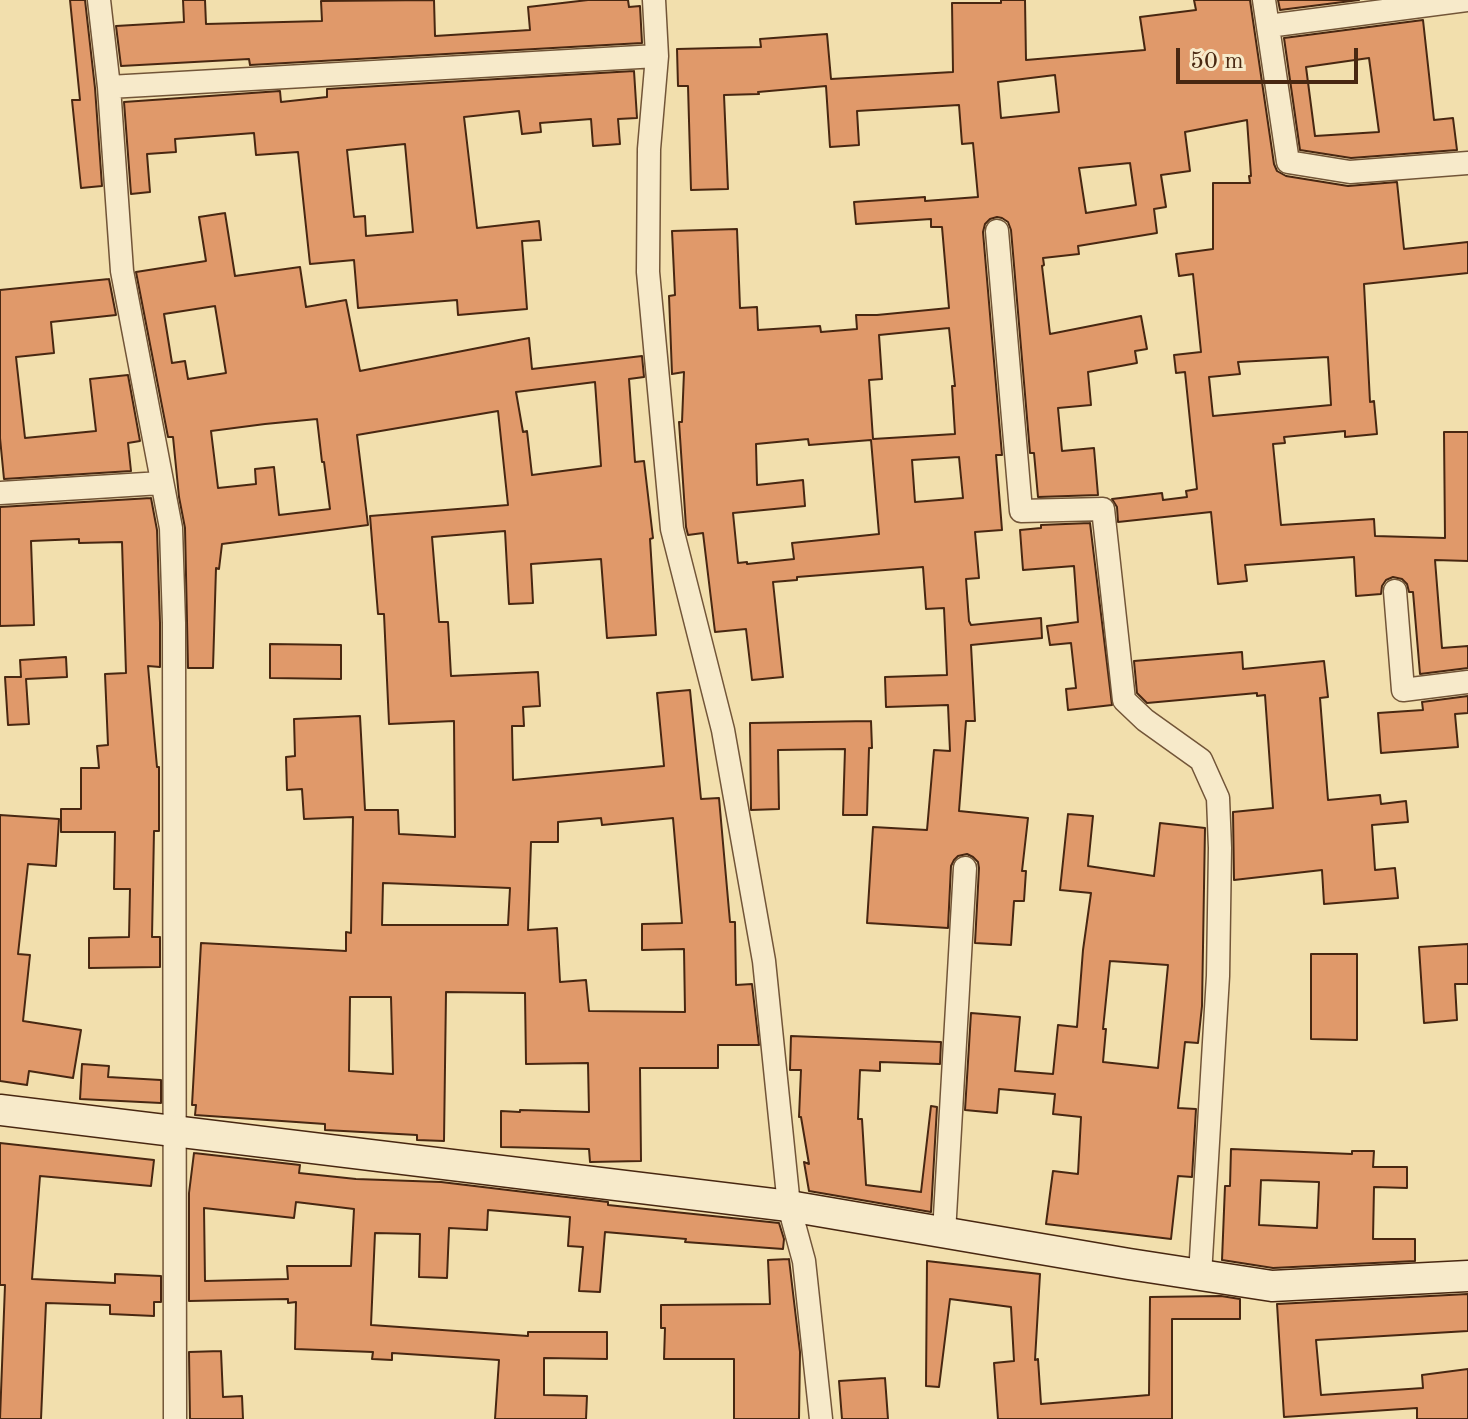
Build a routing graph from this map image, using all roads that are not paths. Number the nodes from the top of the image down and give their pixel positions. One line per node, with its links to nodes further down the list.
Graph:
1 (99, 0): 7 (street)
2 (654, 0): 6 (street)
3 (1264, 0): 5 (street)
4 (1468, 0): 5 (street)
5 (1268, 26): 8 (street)
6 (657, 56): 7 (street); 17 (street)
7 (109, 87): 10 (street)
8 (1468, 163)
9 (997, 231): 19 (street)
10 (161, 483): 11 (street); 16 (street)
11 (0, 493)
12 (1395, 591): 13 (street)
13 (1468, 682)
14 (965, 868): 18 (street)
15 (0, 1110): 16 (street)
16 (175, 1130): 17 (street); 21 (street)
17 (789, 1206): 18 (street); 22 (street)
18 (944, 1233): 19 (street)
19 (1200, 1275): 20 (street)
20 (1468, 1276)
21 (175, 1419)
22 (821, 1419)

